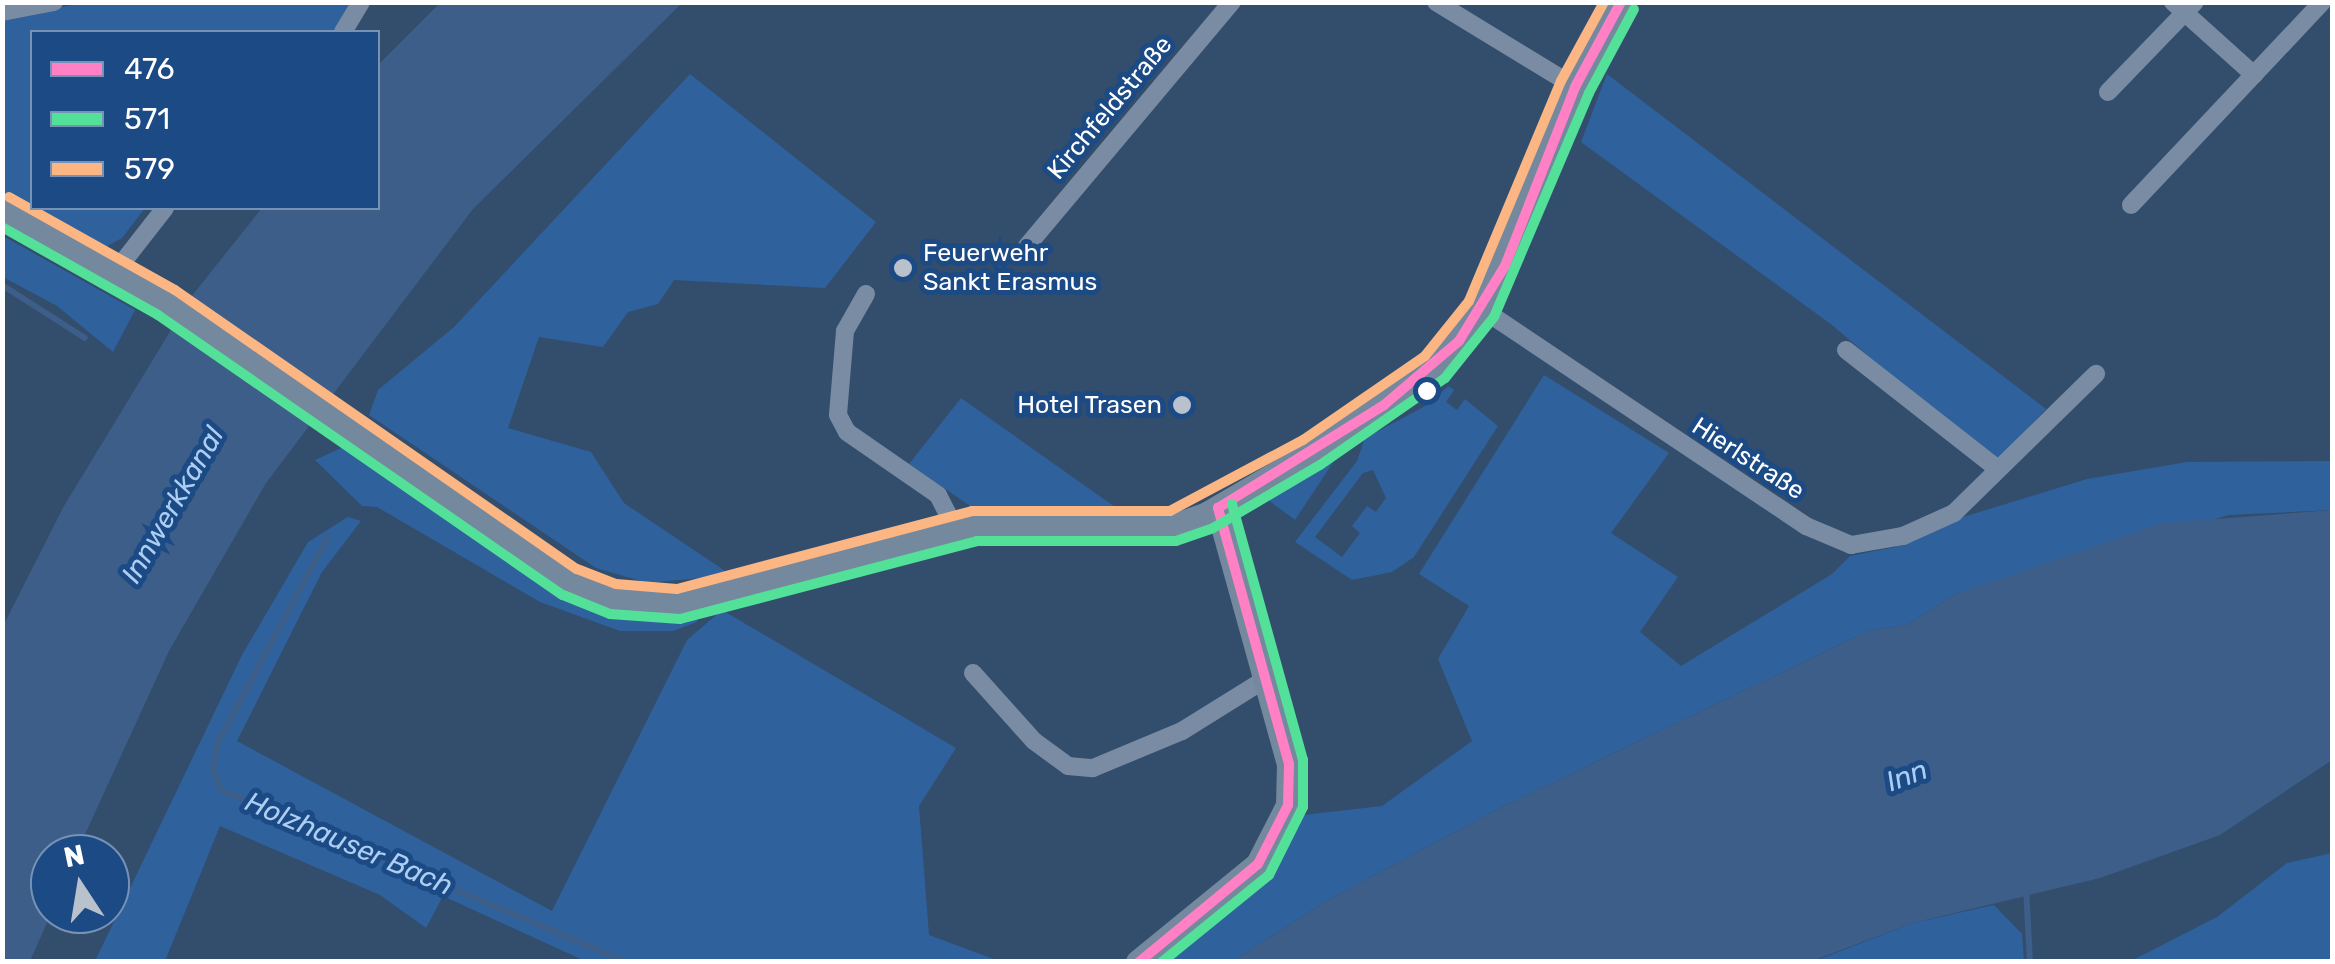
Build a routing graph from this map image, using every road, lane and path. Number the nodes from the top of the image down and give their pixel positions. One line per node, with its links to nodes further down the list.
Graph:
1 (54, 2): 8 (street)
2 (361, 2): 9 (street)
3 (1232, 2): 16 (street, Kirchfeldstraße)
4 (1620, 2): 11 (street)
5 (2322, 2): 10 (street)
6 (1447, 5): 11 (street)
7 (2184, 6): 10 (street); 12 (street)
8 (2, 12)
9 (343, 30)
10 (2254, 75): 13 (street)
11 (1575, 87): 19 (street)
12 (2108, 92)
13 (2131, 205)
14 (2, 210): 17 (street)
15 (163, 210): 17 (street)
16 (1027, 246)
17 (115, 272): 24 (street)
18 (866, 294): 24 (street)
19 (1482, 309): 22 (street, Hierlstraße); 23 (street)
20 (1846, 350): 22 (street)
21 (2096, 374): 22 (street, Hierlstraße)
22 (1994, 467)
23 (1218, 508): 24 (street); 26 (street)
24 (955, 529)
25 (973, 673): 26 (street)
26 (1267, 678): 27 (street)
27 (1138, 962)

